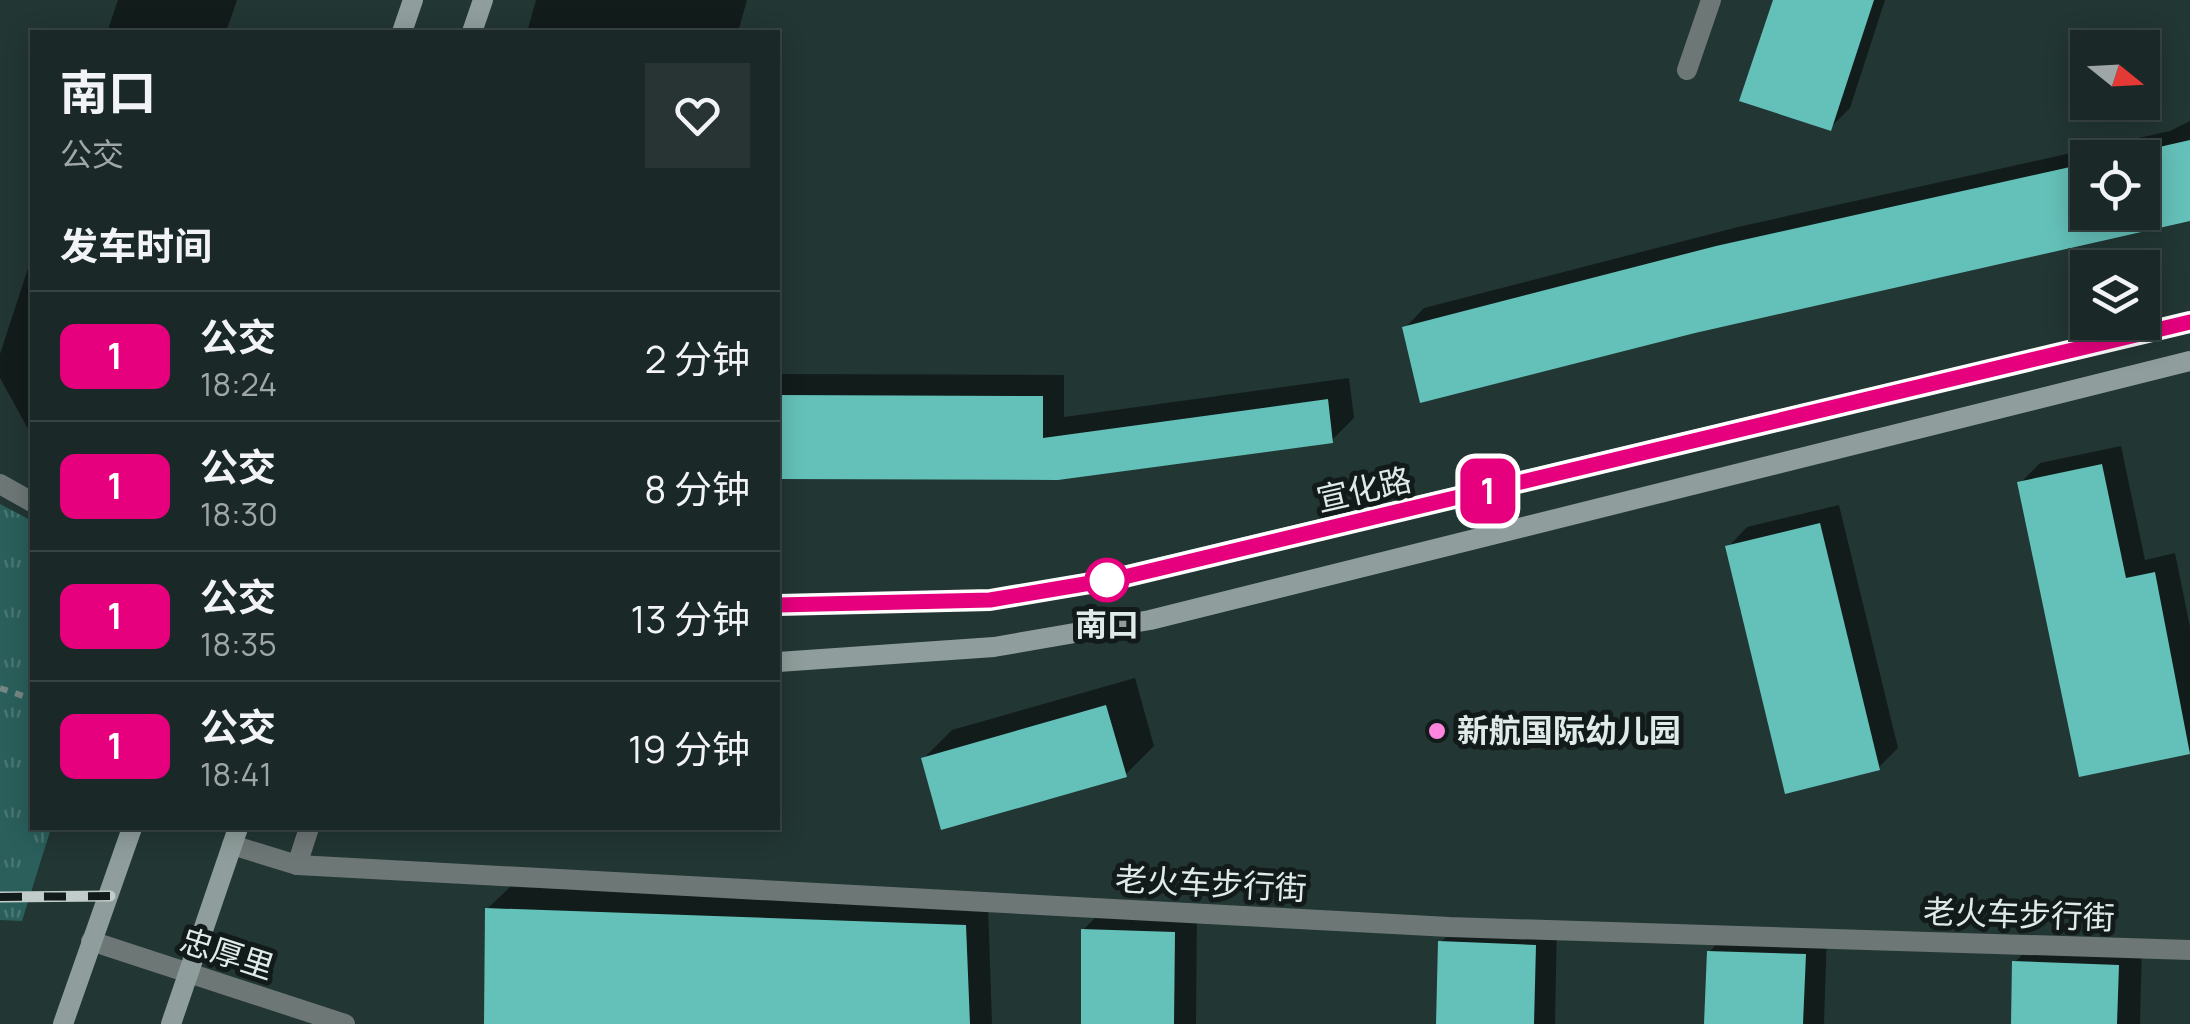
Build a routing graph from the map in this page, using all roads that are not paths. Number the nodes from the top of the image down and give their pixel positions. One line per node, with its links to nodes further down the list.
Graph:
1 (413, 0): 4 (main road)
2 (482, 0): 5 (main road)
3 (1710, 0): 6 (street)
4 (403, 30)
5 (473, 30)
6 (1687, 70)
7 (2190, 322): 11 (main road, 宣化路)
8 (2190, 361): 12 (main road)
9 (0, 484): 10 (street)
10 (30, 501)
11 (780, 605)
12 (780, 662)
13 (131, 830): 17 (main road)
14 (308, 830): 16 (street)
15 (235, 836): 16 (street, 老火车步行街); 19 (main road)
16 (297, 865): 18 (street, 老火车步行街)
17 (92, 941): 19 (street, 忠厚里); 20 (main road)
18 (2190, 950)
19 (188, 974): 21 (main road); 22 (street, 忠厚里)
20 (63, 1024)
21 (171, 1024)
22 (345, 1024)

